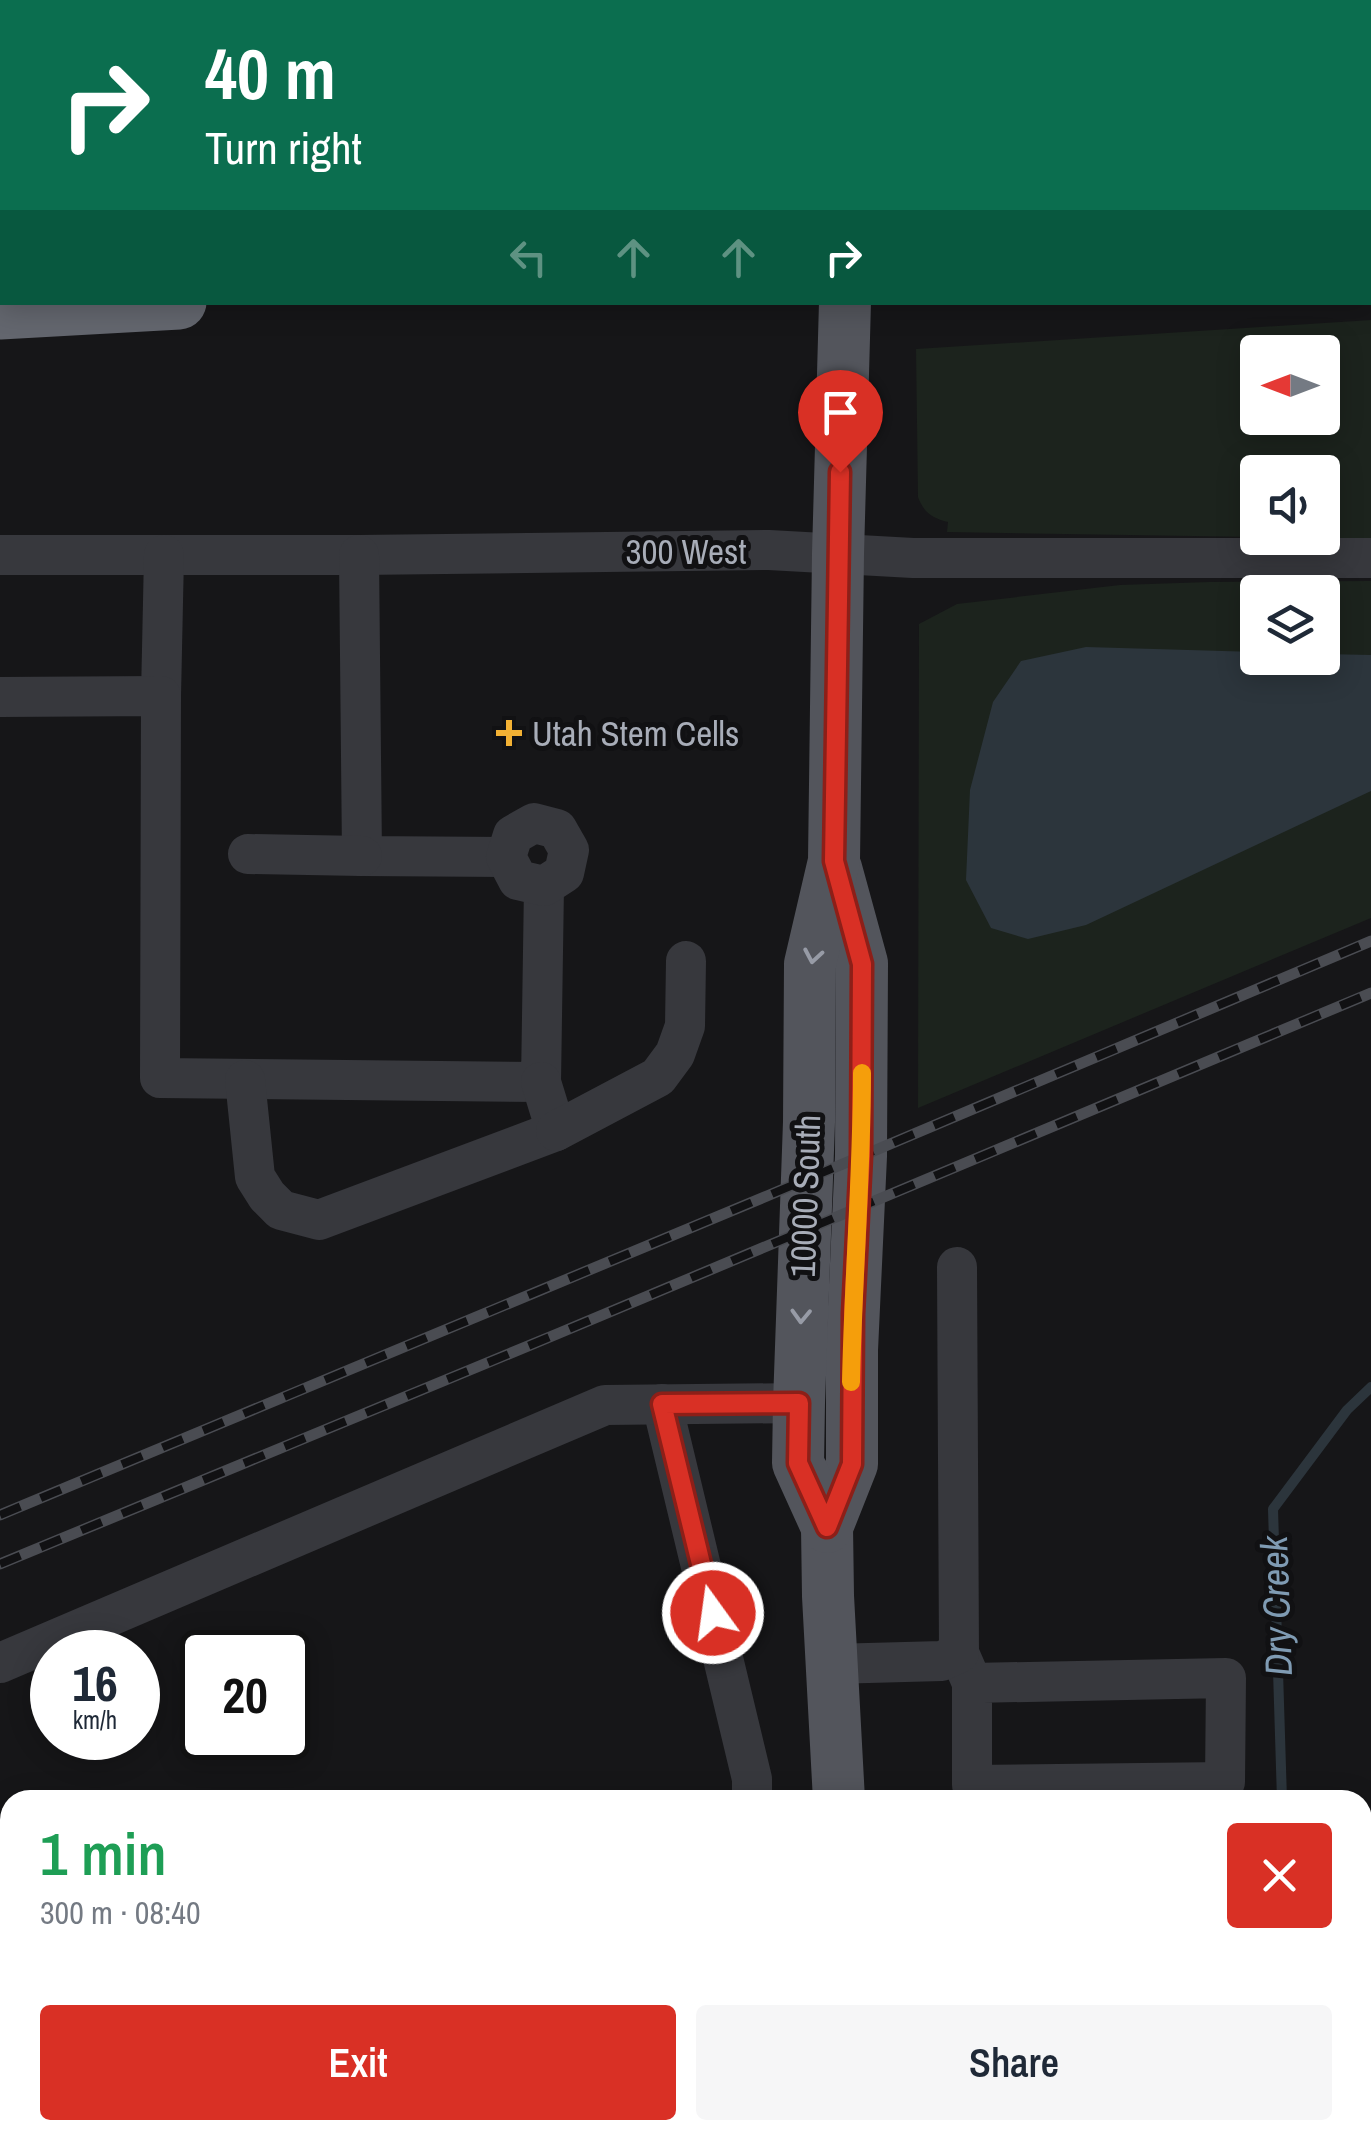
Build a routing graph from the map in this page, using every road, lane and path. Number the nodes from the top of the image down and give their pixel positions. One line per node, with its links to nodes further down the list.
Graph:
1 (125, 305): 3 (highway)
2 (844, 305): 4 (main road, 10000 South)
3 (0, 312)
4 (838, 554): 7 (street, 300 West); 8 (street, 300 West); 14 (main road, 10000 South)
5 (0, 555): 6 (street, 300 West)
6 (164, 555): 7 (street, 300 West); 9 (street)
7 (359, 555): 12 (street)
8 (1371, 558)
9 (161, 696): 10 (street); 17 (street)
10 (0, 697)
11 (248, 854): 12 (street)
12 (362, 856): 13 (street)
13 (506, 857): 15 (street); 15 (street)
14 (834, 861): 21 (main road, 10000 South, one-way to 21); 23 (main road, 10000 South)
15 (544, 886): 18 (street)
16 (686, 961): 19 (street)
17 (244, 1080): 18 (street); 19 (street)
18 (540, 1082): 19 (street)
19 (556, 1131)
20 (956, 1267): 26 (street)
21 (799, 1403): 22 (street); 23 (main road, 10000 South)
22 (662, 1404): 24 (street); 27 (street)
23 (827, 1527): 25 (main road, 10000 South)
24 (0, 1663)
25 (831, 1664): 26 (street); 28 (main road, 10000 South)
26 (966, 1668): 26 (street)
27 (752, 1790)
28 (837, 1790)

